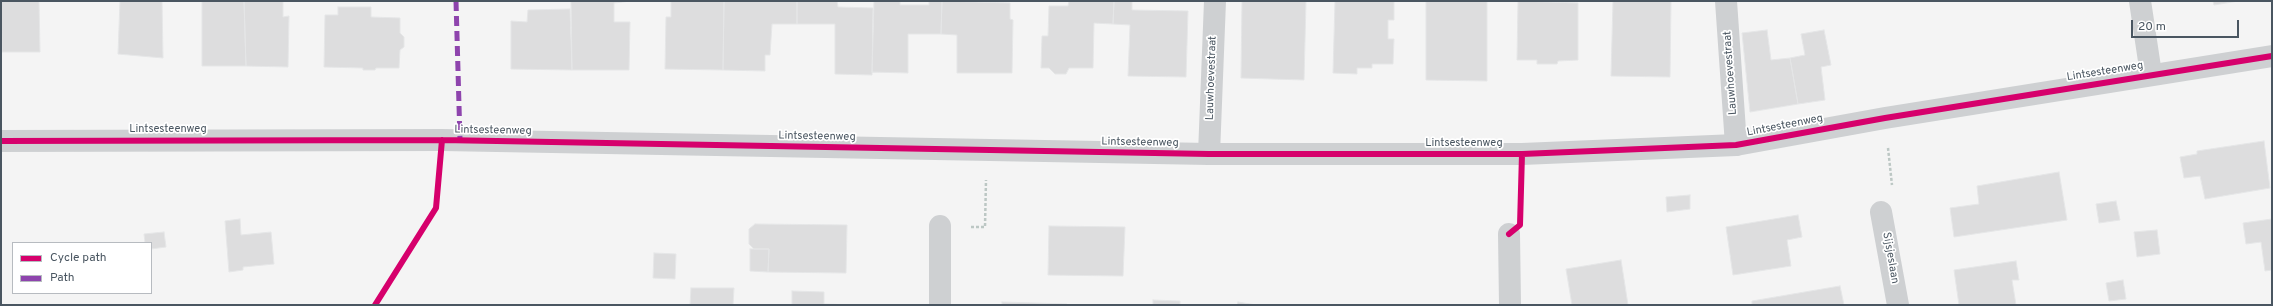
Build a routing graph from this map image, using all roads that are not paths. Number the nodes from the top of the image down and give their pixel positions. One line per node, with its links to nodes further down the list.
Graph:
1 (1215, 1): 8 (street, Lauwhoevestraat)
2 (1726, 1): 7 (street, Lauwhoevestraat)
3 (2140, 1): 5 (street)
4 (2272, 56): 5 (street, Lintsesteenweg)
5 (2152, 74): 7 (street, Lintsesteenweg)
6 (1, 141): 8 (street, Lintsesteenweg)
7 (1736, 146): 8 (street, Lintsesteenweg)
8 (1209, 154)
9 (1882, 212): 14 (street, Sijsjeslaan)
10 (940, 226): 12 (street)
11 (1509, 234): 13 (street)
12 (940, 305)
13 (1510, 305)
14 (1898, 305)

